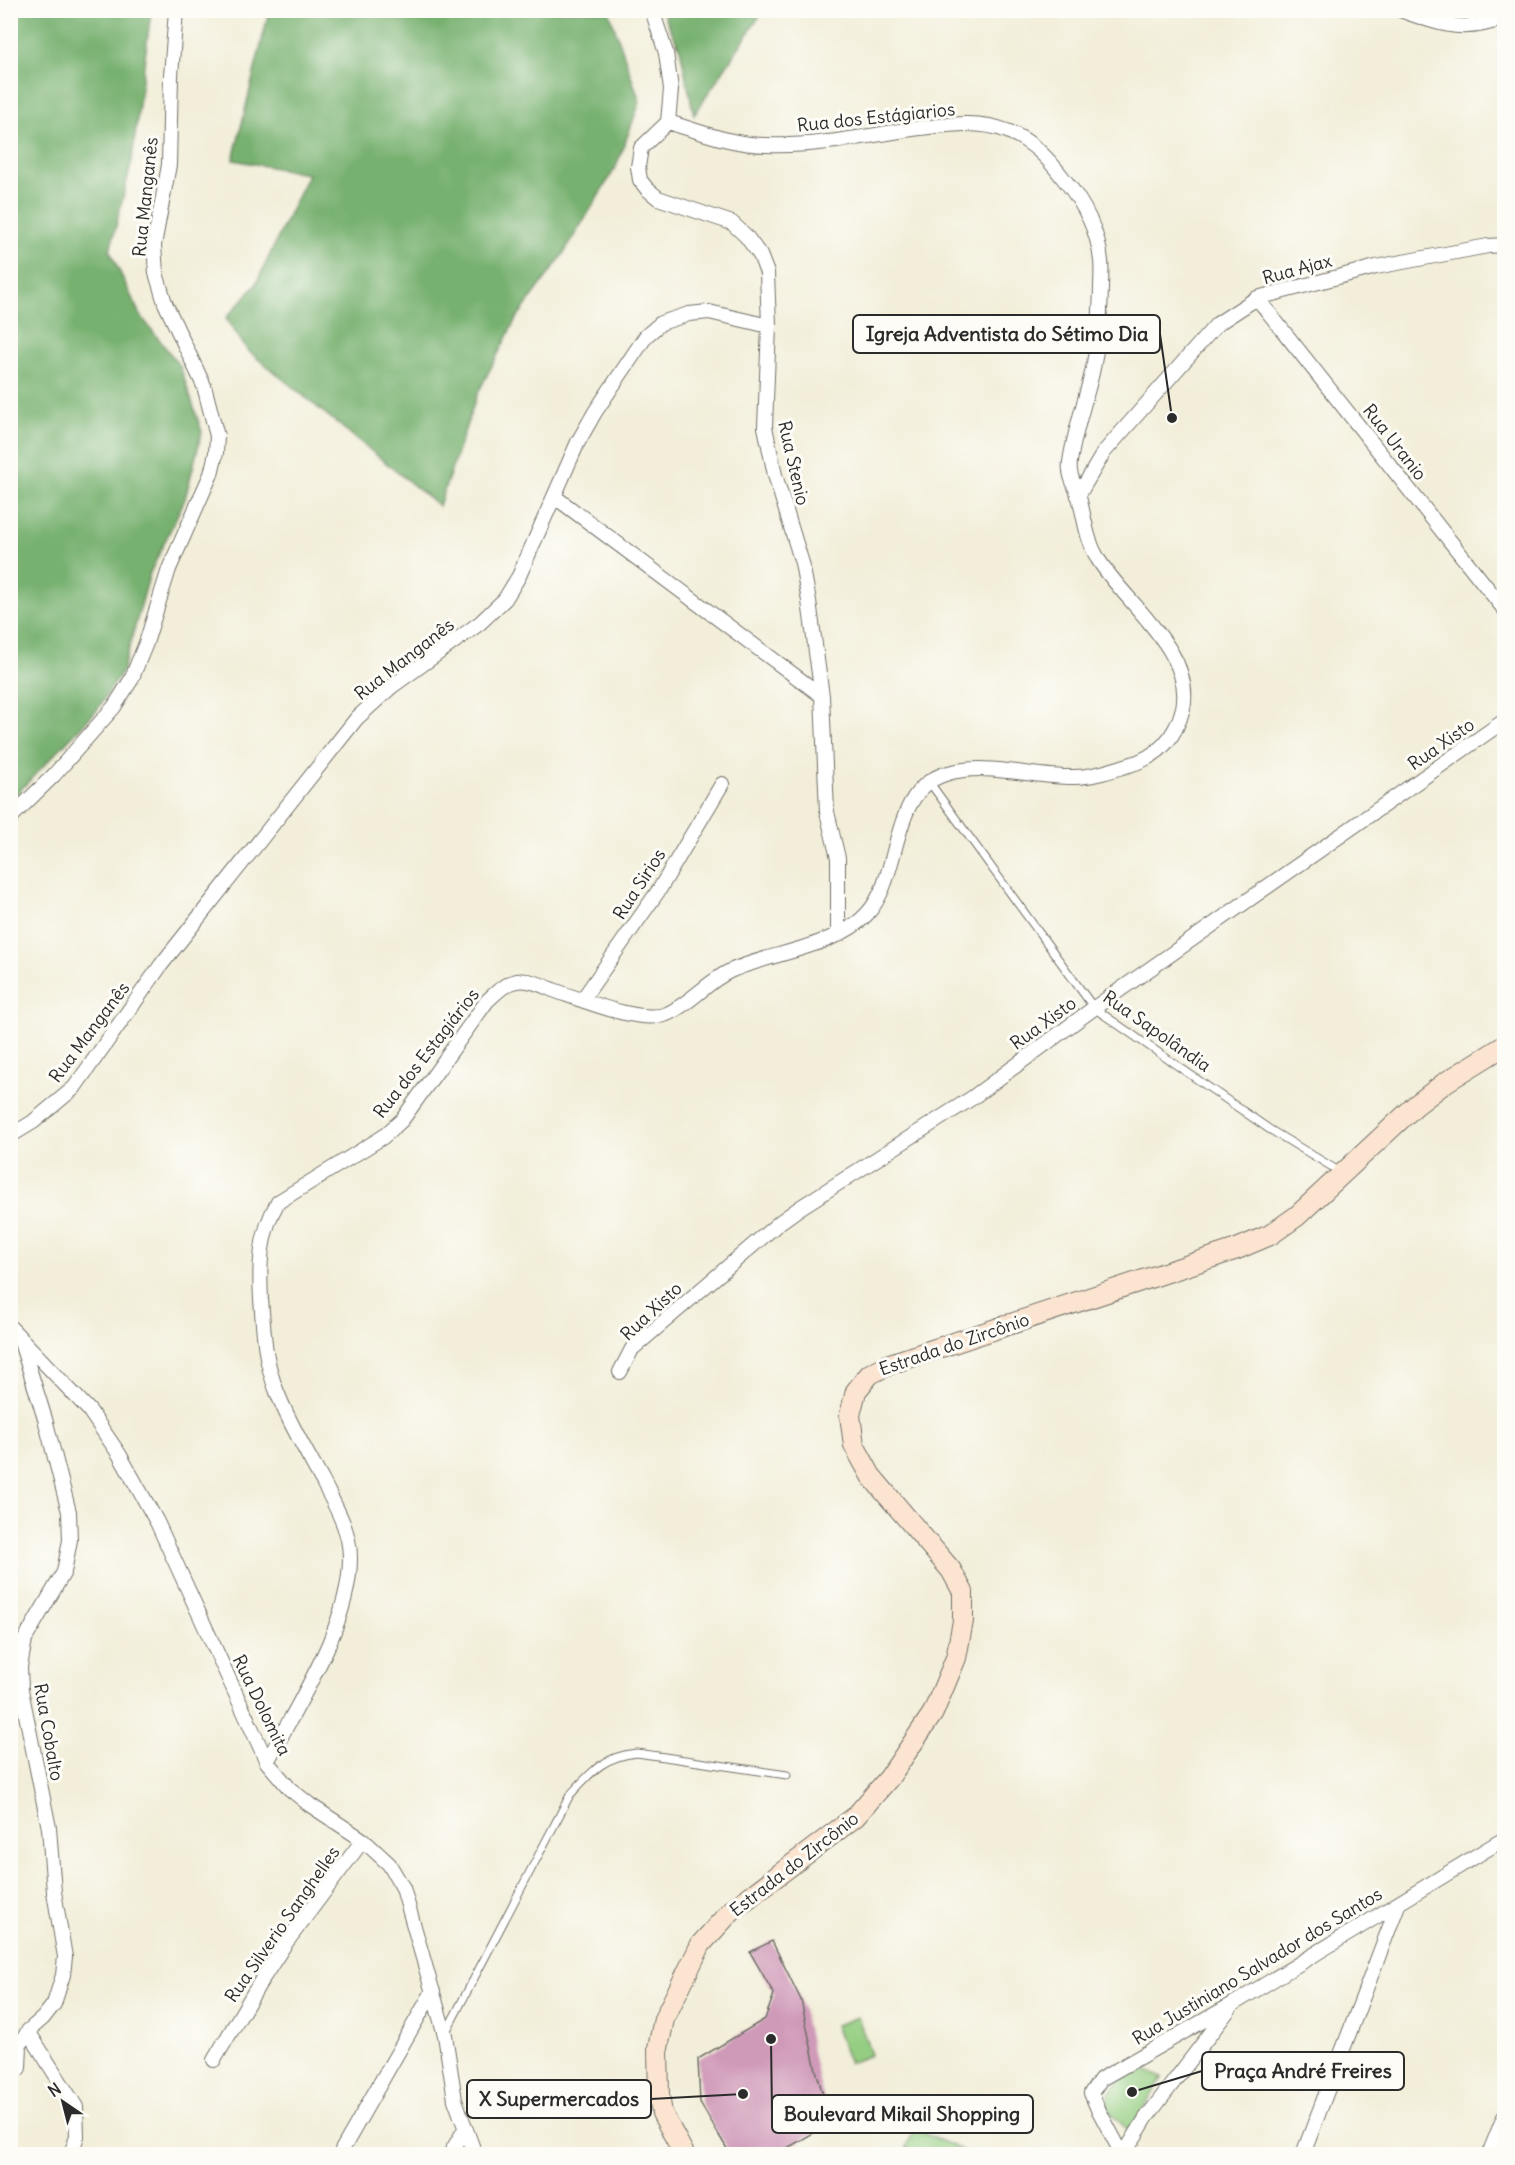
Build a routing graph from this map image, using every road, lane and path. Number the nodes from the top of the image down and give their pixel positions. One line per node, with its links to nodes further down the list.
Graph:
1 (176, 10): 16 (street, Rua Manganês)
2 (652, 10): 5 (street)
3 (1400, 10): 4 (street)
4 (1504, 18)
5 (668, 122): 8 (street, Rua Stenio); 9 (street, Rua dos Estágiarios)
6 (1504, 245): 7 (street, Rua Ajax)
7 (1257, 298): 9 (street, Rua Ajax); 11 (street, Rua Uranio)
8 (769, 326): 10 (street, Rua Manganês); 12 (street, Rua Stenio)
9 (1078, 496): 14 (street, Rua dos Estagiários)
10 (555, 497): 12 (street); 21 (street, Rua Manganês)
11 (1504, 609)
12 (822, 696): 17 (street, Rua Stenio)
13 (1504, 721): 19 (street, Rua Xisto)
14 (930, 783): 17 (street, Rua dos Estagiários); 19 (lane, Rua Sapolândia)
15 (722, 784): 18 (street, Rua Sirios)
16 (10, 818)
17 (838, 935): 18 (street, Rua dos Estagiários)
18 (582, 1000): 25 (street, Rua dos Estagiários)
19 (1094, 1008): 22 (lane, Rua Sapolândia); 24 (street, Rua Xisto)
20 (1504, 1046): 22 (street, Estrada do Zircônio)
21 (10, 1136)
22 (1343, 1174): 42 (street, Estrada do Zircônio)
23 (15, 1330): 25 (street, Rua Dolomita); 32 (street, Rua Cobalto)
24 (620, 1372)
25 (267, 1762): 28 (street, Rua Dolomita)
26 (787, 1775): 33 (lane)
27 (1504, 1839): 29 (street, Rua Justiniano Salvador dos Santos)
28 (363, 1840): 30 (street, Rua Dolomita); 34 (street, Rua Silverio Sanghelles)
29 (1398, 1905): 31 (street, Rua Justiniano Salvador dos Santos); 44 (street)
30 (433, 1991): 33 (street, Rua Dolomita); 38 (street)
31 (1233, 2004): 43 (street); 43 (street, Rua Justiniano Salvador dos Santos)
32 (28, 2031): 35 (street, Rua Cobalto); 39 (street)
33 (445, 2035): 37 (street, Rua Dolomita)
34 (214, 2060)
35 (19, 2068)
36 (1504, 2117): 45 (street)
37 (465, 2129): 40 (street); 41 (street, Rua Dolomita)
38 (342, 2150)
39 (71, 2154)
40 (450, 2154)
41 (476, 2154)
42 (684, 2154)
43 (1123, 2154)
44 (1303, 2154)
45 (1489, 2154)

